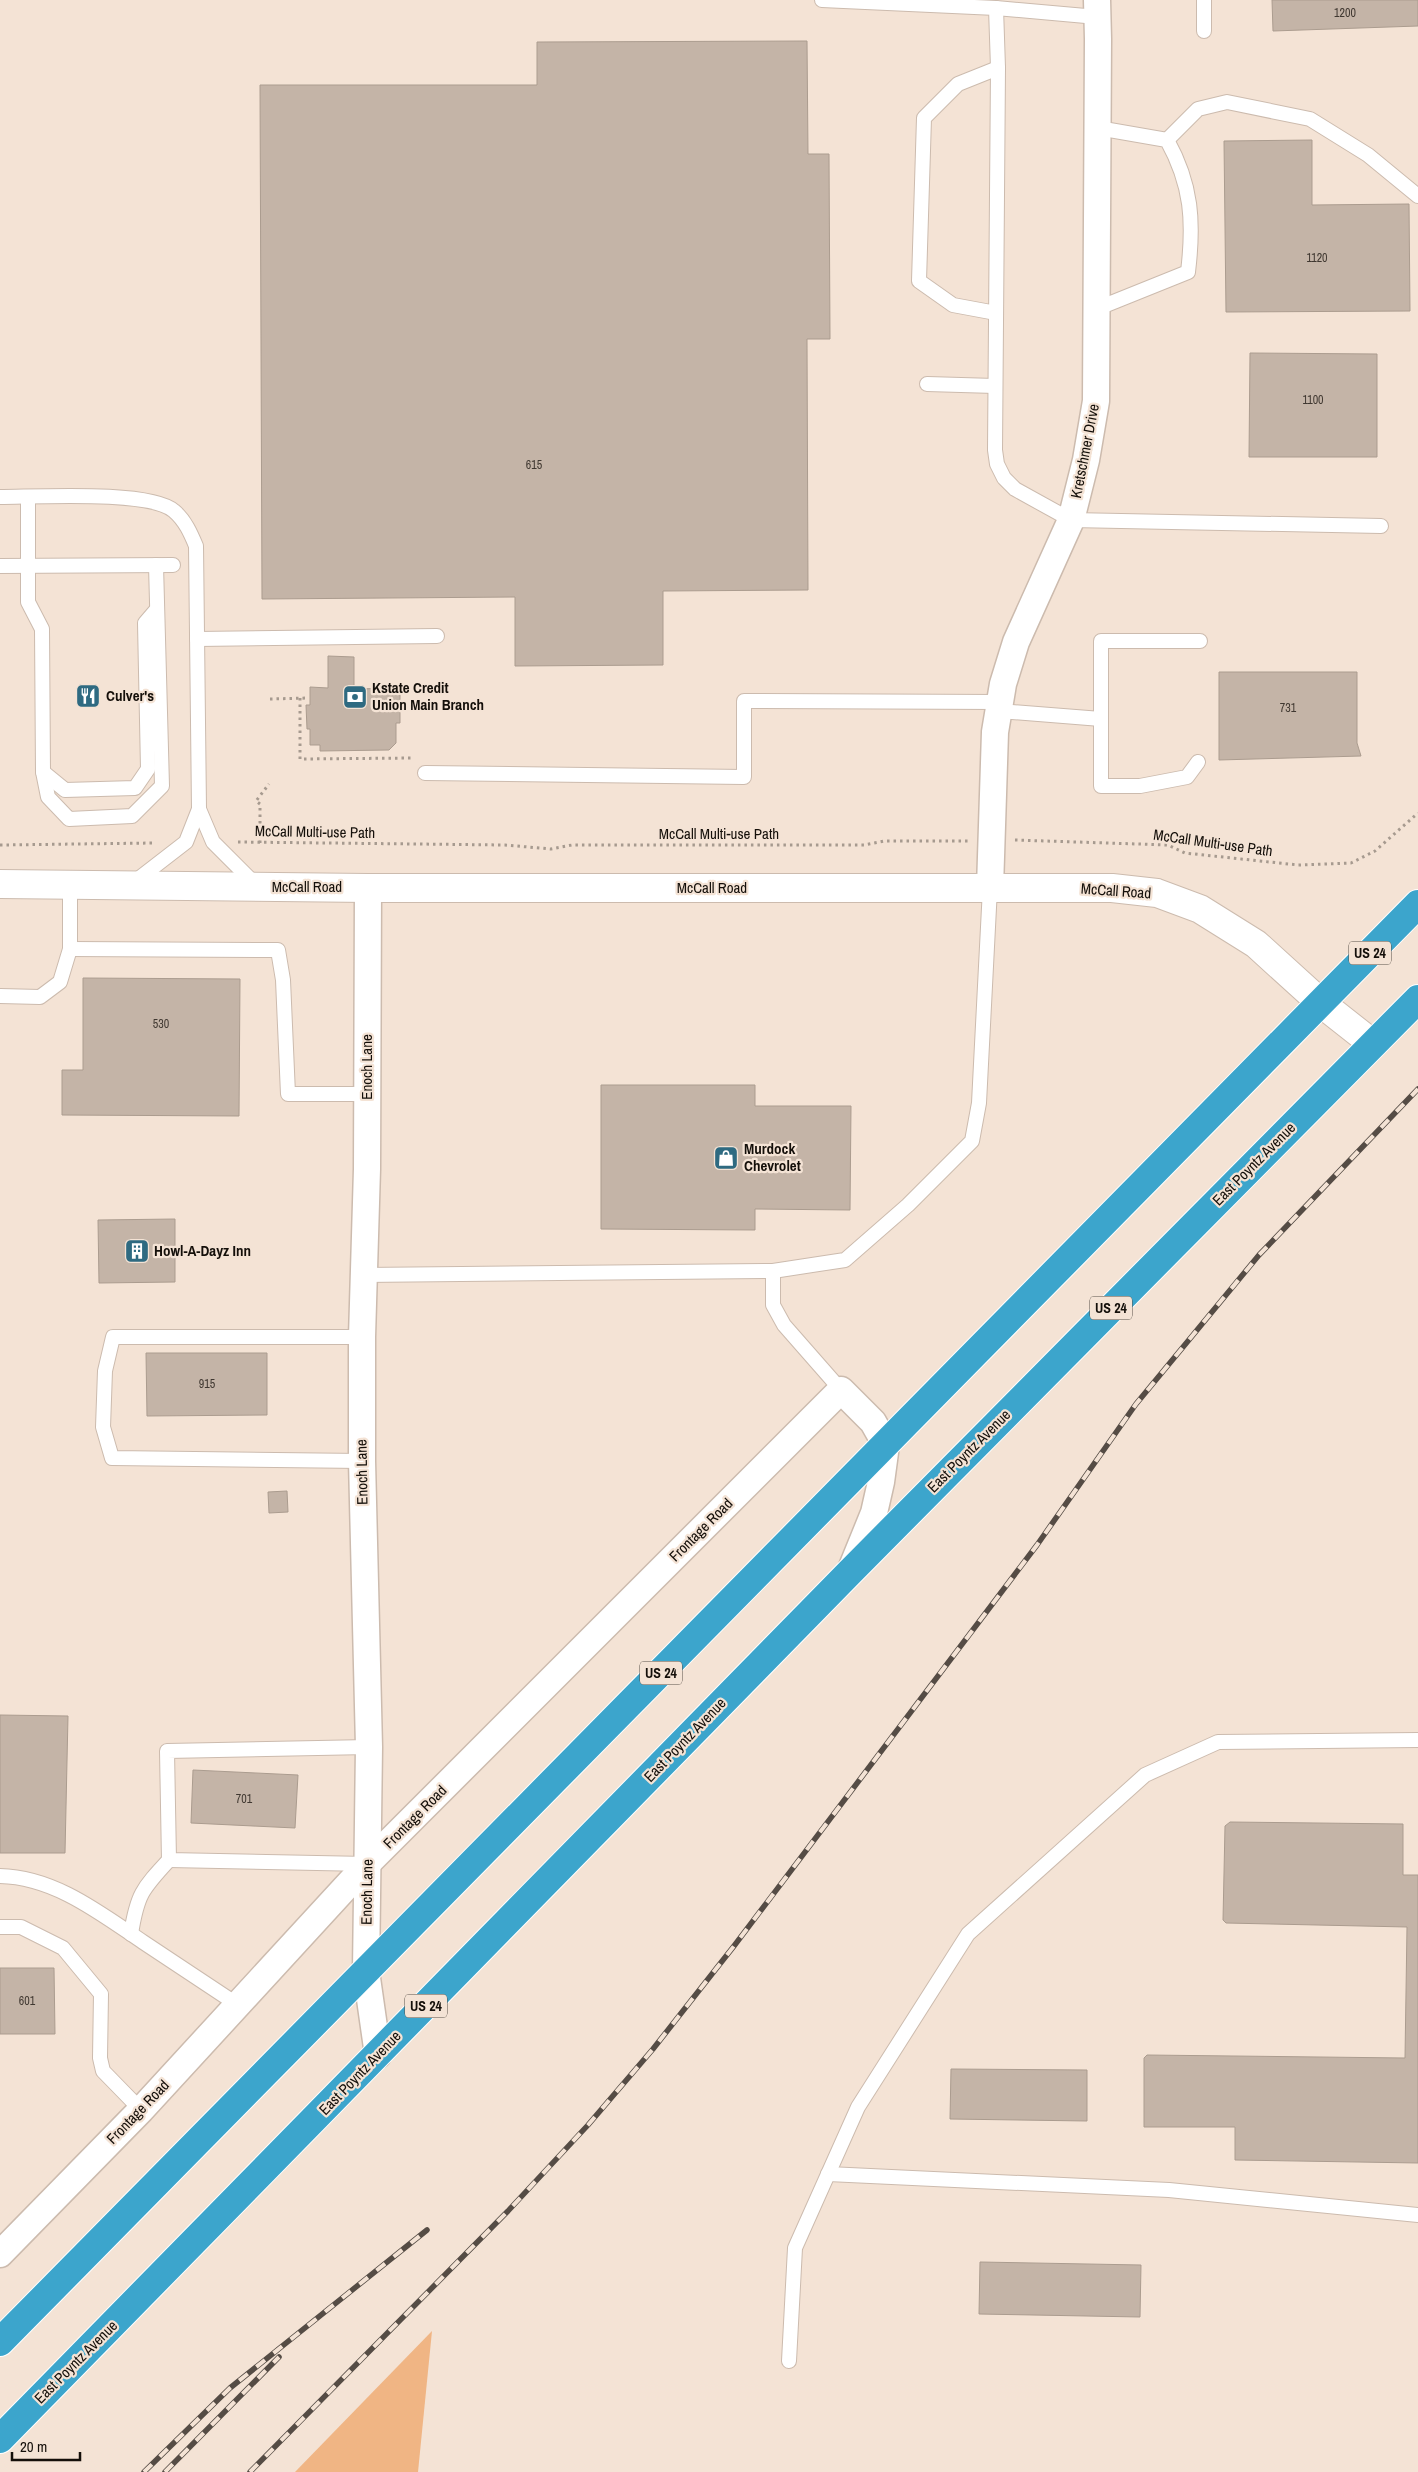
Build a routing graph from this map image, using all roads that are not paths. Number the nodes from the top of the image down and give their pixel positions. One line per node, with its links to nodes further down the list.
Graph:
1 (822, 0): 3 (lane)
2 (1204, 0): 5 (lane)
3 (996, 8): 4 (lane); 6 (lane)
4 (1097, 9): 7 (street, Kretschmer Drive)
5 (1204, 31)
6 (998, 68): 11 (lane); 11 (lane)
7 (1098, 128): 8 (lane); 10 (street, Kretschmer Drive)
8 (1167, 140): 9 (lane); 10 (lane)
9 (1418, 196)
10 (1096, 310): 16 (street, Kretschmer Drive)
11 (996, 313): 13 (lane)
12 (927, 384): 13 (lane)
13 (996, 386): 16 (lane)
14 (0, 497): 15 (lane)
15 (28, 497): 21 (lane); 24 (lane)
16 (1071, 520): 17 (lane); 26 (street, Kretschmer Drive)
17 (1381, 526)
18 (156, 565): 19 (lane); 21 (lane); 22 (lane)
19 (174, 565)
20 (0, 566): 21 (lane)
21 (28, 566): 29 (lane)
22 (156, 610): 29 (lane); 29 (lane)
23 (437, 636): 24 (lane)
24 (197, 640): 31 (lane)
25 (1200, 641): 27 (lane)
26 (999, 707): 27 (lane); 30 (lane); 37 (street, Kretschmer Drive)
27 (1100, 719): 28 (lane)
28 (1198, 762)
29 (43, 772)
30 (425, 773)
31 (199, 809): 34 (lane); 35 (lane)
32 (0, 884): 33 (main road, McCall Road)
33 (70, 885): 34 (main road, McCall Road); 39 (lane)
34 (130, 885): 35 (main road, McCall Road)
35 (258, 887): 36 (main road, McCall Road)
36 (368, 888): 37 (main road, McCall Road); 44 (street, Enoch Lane)
37 (990, 888): 42 (main road, McCall Road); 45 (lane)
38 (1418, 904): 42 (highway, US 24)
39 (70, 949): 40 (lane); 44 (lane)
40 (0, 996)
41 (1418, 1000): 43 (highway, US 24)
42 (1321, 1003): 43 (main road, McCall Road); 49 (highway, US 24)
43 (1373, 1044): 51 (highway, East Poyntz Avenue / US 24)
44 (367, 1094): 46 (street, Enoch Lane)
45 (773, 1270): 46 (lane); 48 (lane)
46 (363, 1275): 47 (street, Enoch Lane)
47 (362, 1337): 50 (street, Enoch Lane); 50 (lane)
48 (840, 1390): 49 (street); 55 (street, Frontage Road)
49 (886, 1445): 51 (street); 59 (highway, US 24)
50 (362, 1461): 53 (street, Enoch Lane)
51 (850, 1572): 61 (highway, East Poyntz Avenue / US 24)
52 (1418, 1740): 63 (lane)
53 (369, 1748): 54 (lane); 55 (street, Enoch Lane)
54 (169, 1860): 55 (lane); 58 (lane)
55 (368, 1864): 59 (street, Enoch Lane); 60 (street, Frontage Road)
56 (0, 1876): 58 (lane)
57 (0, 1927): 62 (lane)
58 (131, 1934): 60 (lane)
59 (366, 1971): 61 (street, Enoch Lane); 66 (highway, US 24)
60 (238, 2005): 62 (street, Frontage Road)
61 (378, 2055): 68 (highway, East Poyntz Avenue / US 24)
62 (141, 2110): 65 (street, Frontage Road)
63 (828, 2174): 64 (lane); 67 (lane)
64 (1418, 2215)
65 (0, 2254)
66 (0, 2342)
67 (789, 2361)
68 (0, 2439)

